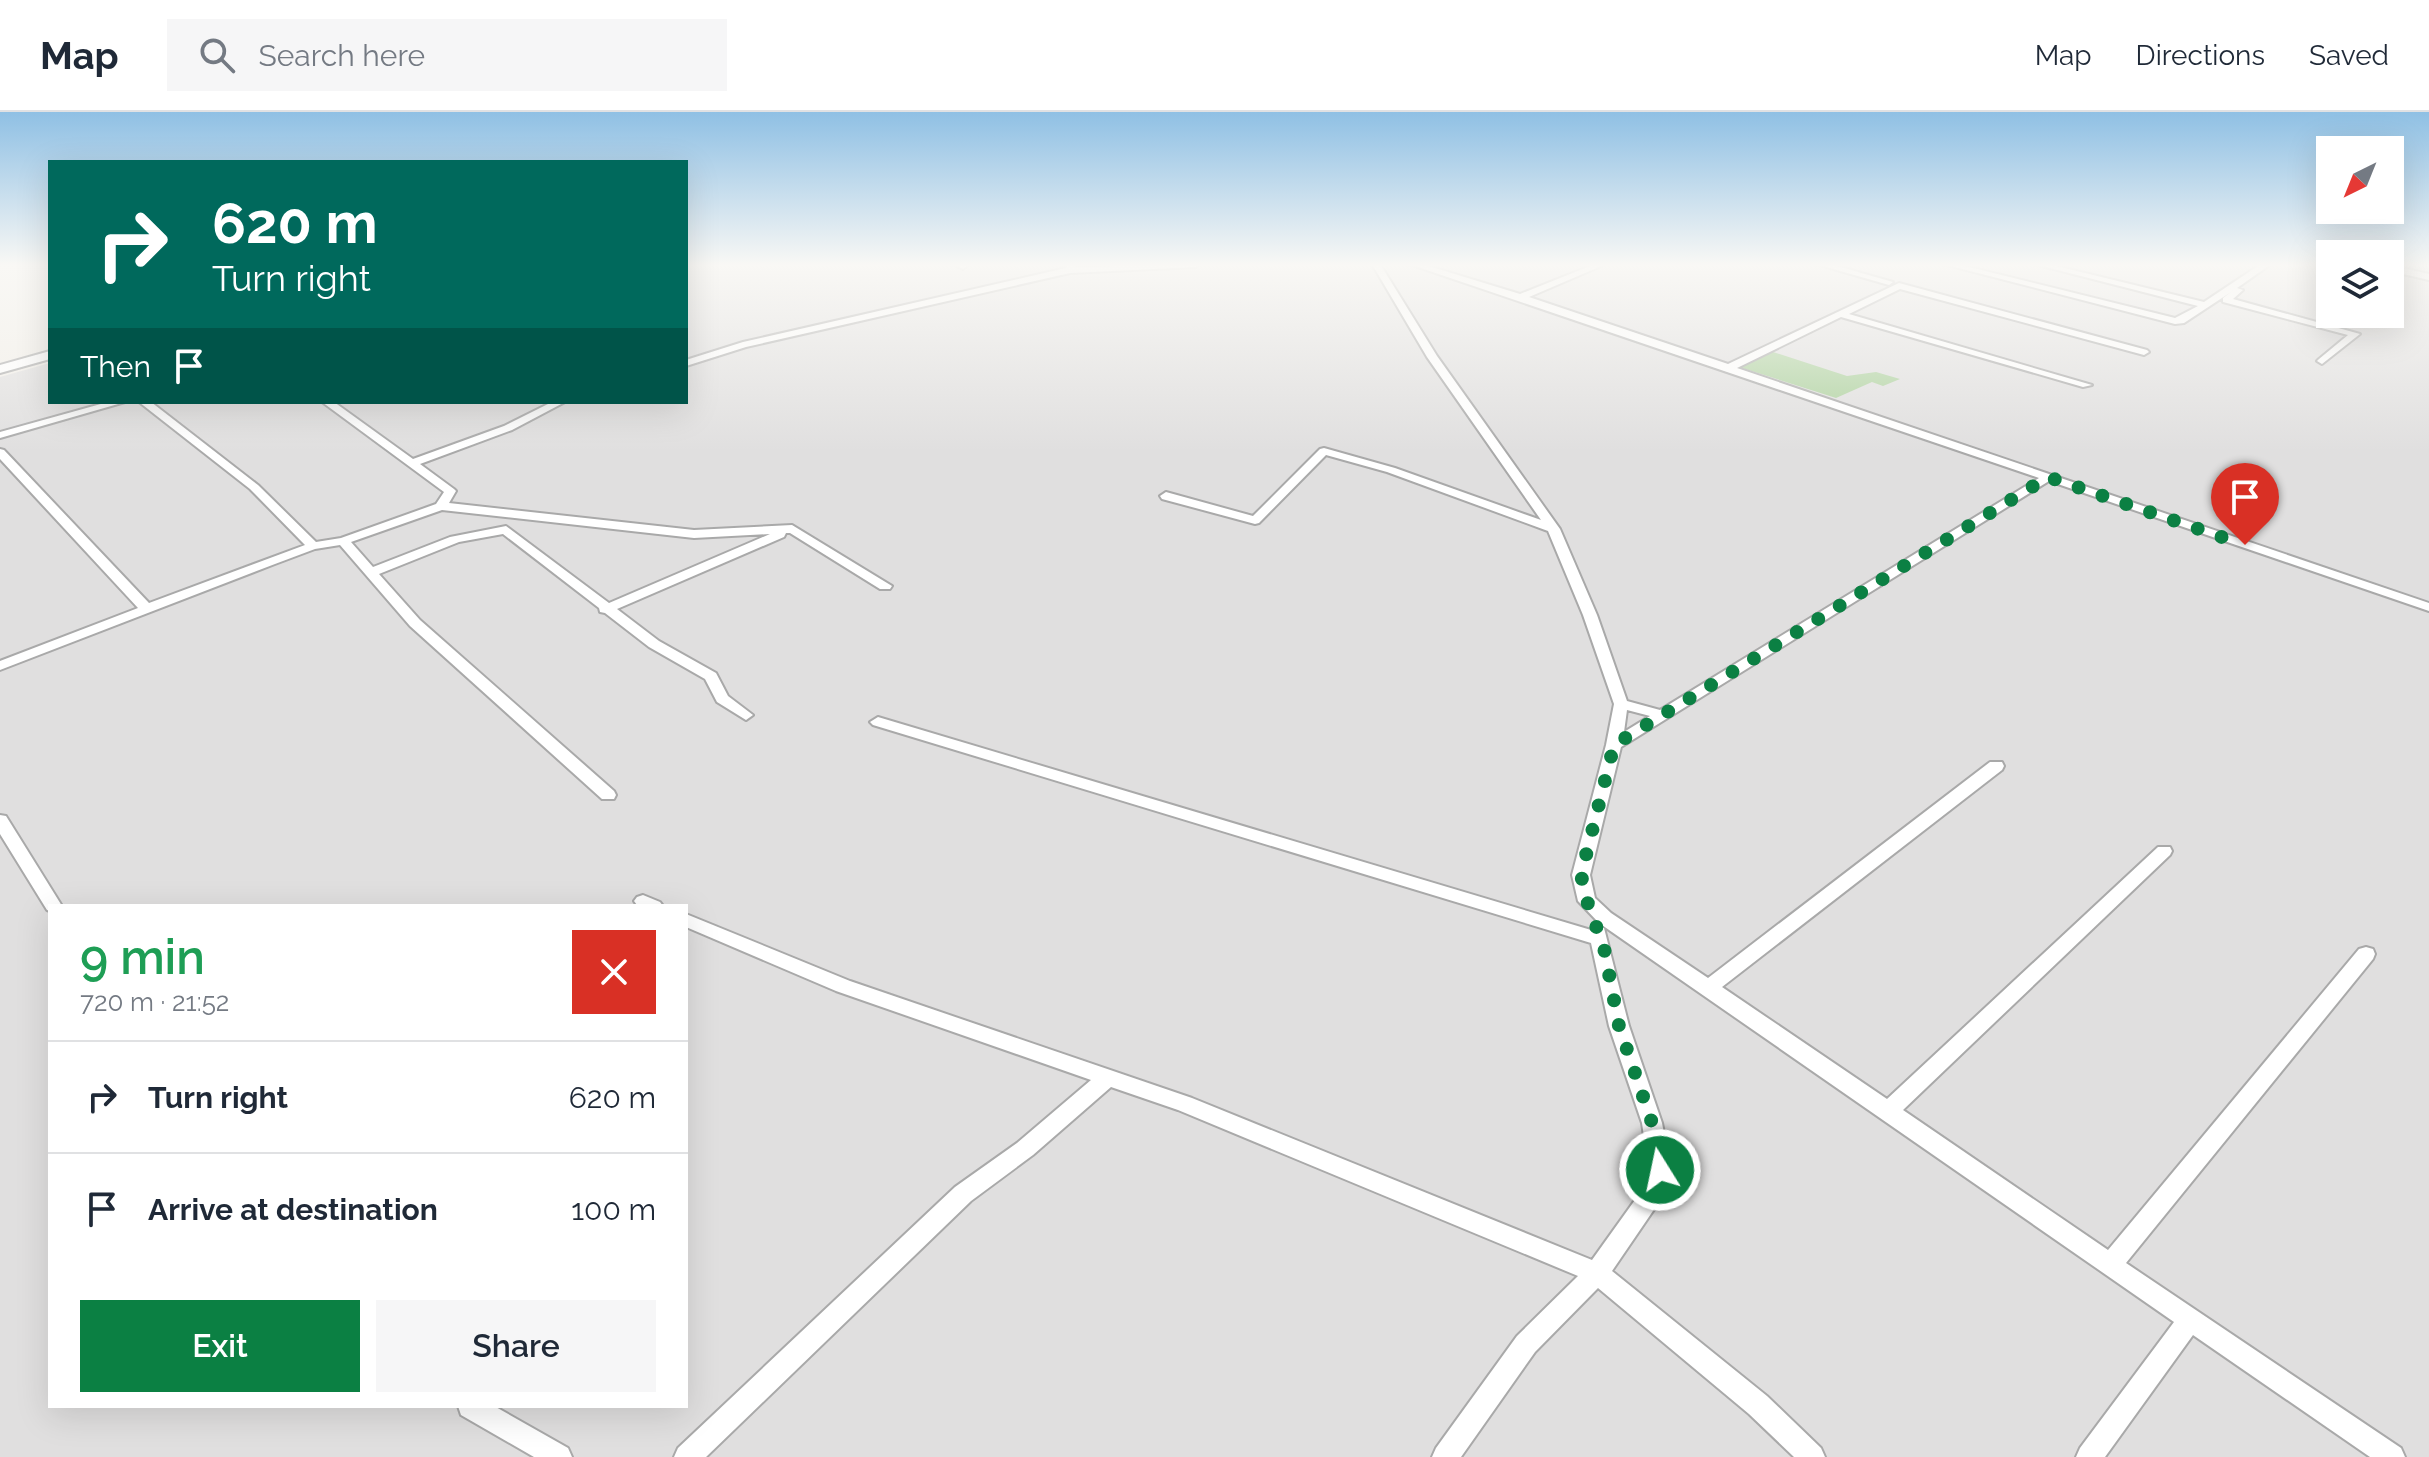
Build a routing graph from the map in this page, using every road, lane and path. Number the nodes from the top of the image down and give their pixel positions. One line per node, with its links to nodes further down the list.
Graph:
1 (820, 327): 11 (street)
2 (1414, 327): 26 (street)
3 (1605, 327): 13 (street)
4 (1814, 327): 13 (street)
5 (1884, 327): 14 (street)
6 (2052, 327): 8 (street)
7 (2328, 327): 10 (street)
8 (2144, 352)
9 (48, 356): 12 (street)
10 (2322, 361)
11 (688, 362)
12 (0, 369)
13 (1726, 369): 22 (street)
14 (2087, 385)
15 (113, 404): 19 (street)
16 (147, 404): 28 (street)
17 (330, 404): 21 (street)
18 (556, 404): 21 (street)
19 (0, 435)
20 (0, 452): 31 (street)
21 (411, 463): 24 (street)
22 (2048, 477): 32 (street); 37 (street)
23 (1166, 496): 26 (street)
24 (441, 506): 25 (street); 27 (street)
25 (792, 529): 30 (street); 33 (street)
26 (1554, 529): 35 (street)
27 (343, 541): 28 (street); 29 (street)
28 (313, 546): 31 (street)
29 (371, 573): 33 (street); 41 (street)
30 (885, 586)
31 (145, 607): 34 (street)
32 (2429, 607)
33 (605, 609): 36 (street)
34 (0, 666)
35 (1621, 704): 37 (street); 39 (street)
36 (746, 715)
37 (1663, 715): 39 (street)
38 (878, 722): 47 (street)
39 (1614, 745): 44 (street)
40 (1996, 766): 49 (street)
41 (608, 795)
42 (0, 820): 45 (street)
43 (2164, 851): 51 (street)
44 (1587, 901): 47 (street); 49 (street)
45 (52, 904)
46 (688, 921): 50 (street)
47 (1600, 939): 53 (street)
48 (2366, 954): 52 (street)
49 (1709, 987): 51 (street)
50 (1108, 1077): 53 (street); 57 (street)
51 (1888, 1111): 52 (street)
52 (2110, 1265): 54 (street)
53 (1597, 1273): 58 (street); 59 (street)
54 (2189, 1321): 60 (street); 61 (street)
55 (473, 1408): 56 (street)
56 (559, 1457)
57 (687, 1457)
58 (1445, 1457)
59 (1812, 1457)
60 (2089, 1457)
61 (2392, 1457)

